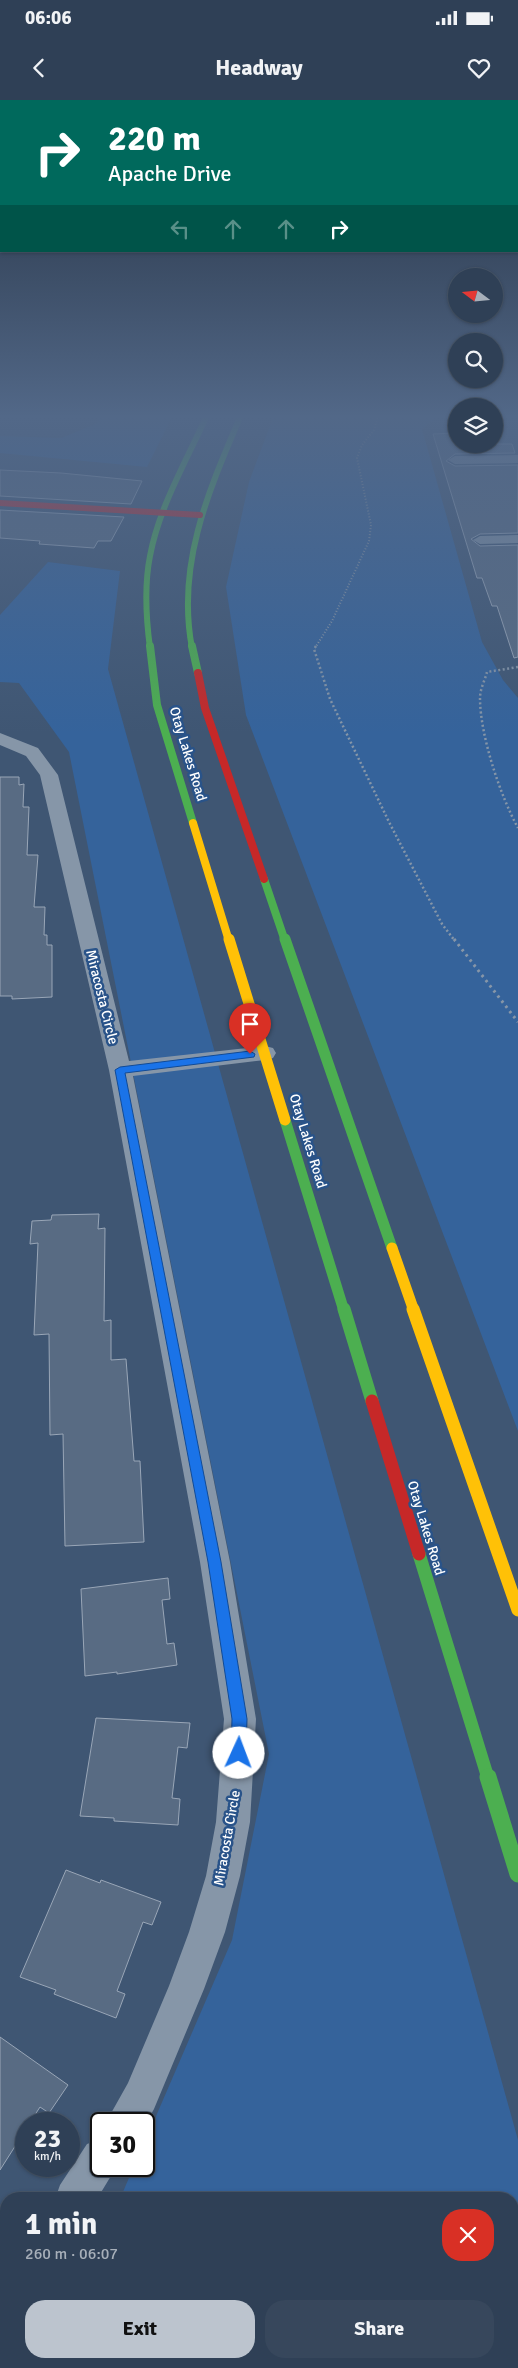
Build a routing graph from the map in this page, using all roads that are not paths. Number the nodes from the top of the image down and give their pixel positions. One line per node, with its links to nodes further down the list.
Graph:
1 (161, 521): 6 (main road, Otay Lakes Road)
2 (199, 521): 8 (main road)
3 (518, 539): 4 (street)
4 (480, 540)
5 (0, 738): 7 (street, Miracosta Circle)
6 (265, 1053): 7 (street); 9 (main road, Otay Lakes Road)
7 (120, 1070): 10 (street, Miracosta Circle)
8 (518, 1610)
9 (518, 1874)
10 (131, 2112)
11 (90, 2175): 12 (street)
12 (79, 2192)

